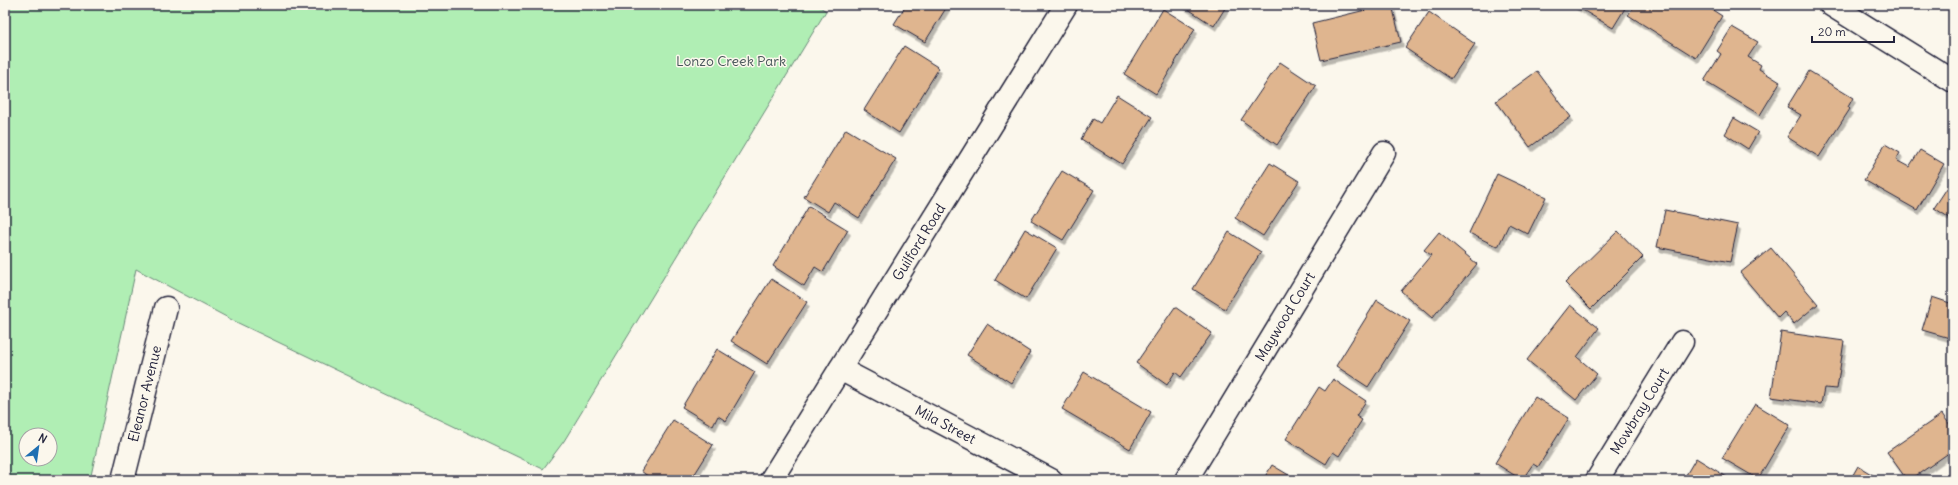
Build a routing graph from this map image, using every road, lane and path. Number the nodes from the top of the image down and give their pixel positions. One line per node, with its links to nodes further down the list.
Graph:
1 (1066, 5): 7 (street, Guilford Road)
2 (1831, 5): 3 (street)
3 (1953, 81)
4 (1384, 153): 11 (street, Maywood Court)
5 (166, 308): 8 (street, Eleanor Avenue)
6 (1682, 342): 12 (street, Mowbray Court)
7 (840, 369): 9 (street, Guilford Road); 10 (street, Mila Street)
8 (123, 480)
9 (771, 480)
10 (1051, 480)
11 (1186, 480)
12 (1597, 480)

